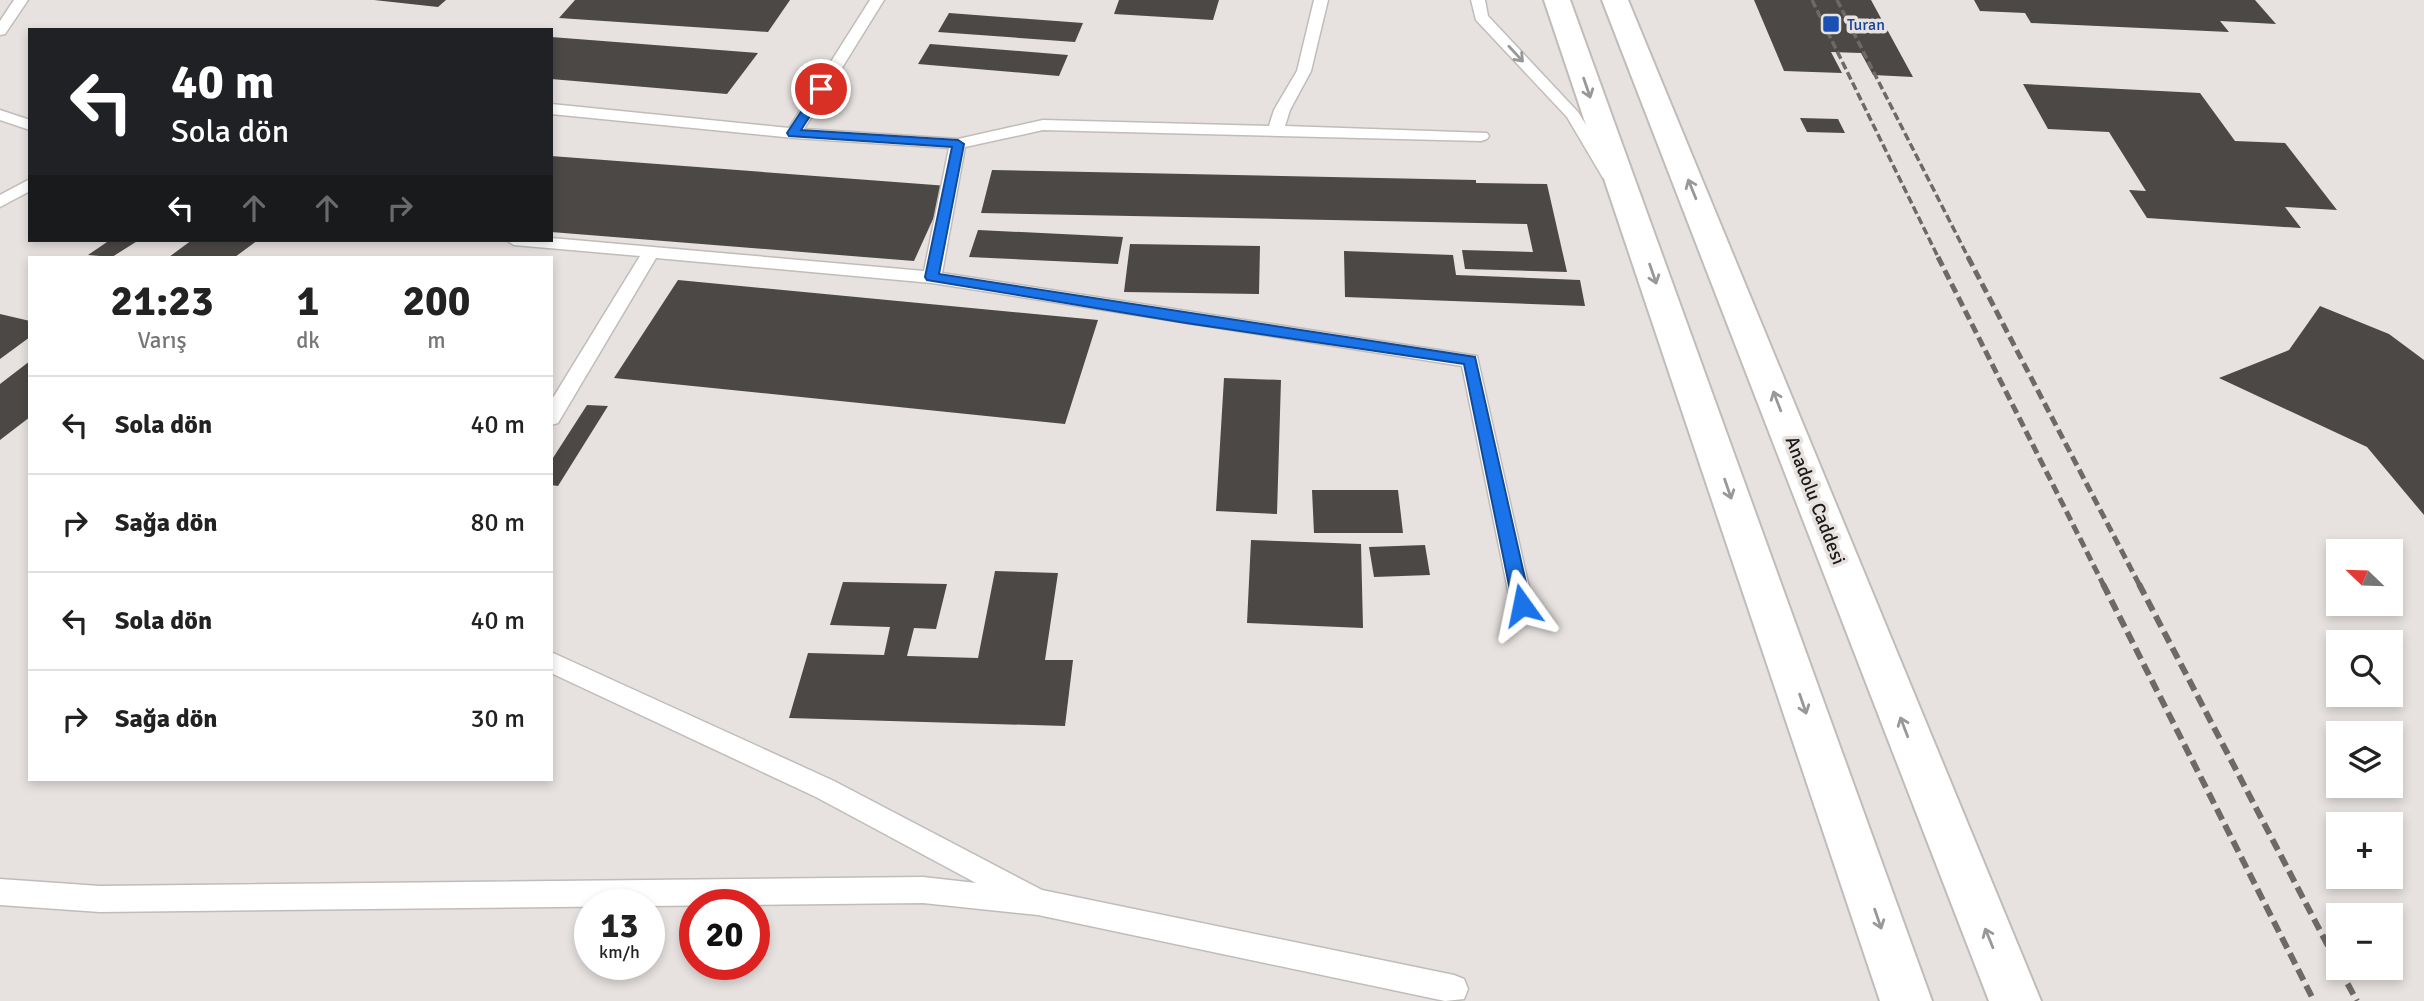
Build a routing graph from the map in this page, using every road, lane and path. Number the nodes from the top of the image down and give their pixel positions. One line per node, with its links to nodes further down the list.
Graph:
1 (21, 0): 7 (lane)
2 (877, 0): 12 (lane)
3 (1321, 0): 11 (lane)
4 (1478, 0): 17 (lane, one-way to 17)
5 (1557, 0): 17 (highway, one-way to 17)
6 (1615, 0): 28 (highway, Anadolu Caddesi, one-way to 6)
7 (0, 31)
8 (553, 109): 12 (lane)
9 (0, 114): 10 (lane)
10 (28, 124)
11 (1276, 129): 13 (lane); 14 (lane)
12 (793, 133): 14 (lane)
13 (1481, 136)
14 (958, 144): 20 (lane)
15 (28, 185): 16 (lane)
16 (0, 202)
17 (1630, 210): 27 (highway, one-way to 27)
18 (537, 242): 19 (lane)
19 (650, 252): 20 (lane); 21 (lane)
20 (932, 277): 22 (lane)
21 (553, 415)
22 (1522, 605)
23 (553, 663): 25 (lane)
24 (0, 892): 25 (lane)
25 (1038, 902): 26 (lane)
26 (1454, 989)
27 (1906, 1001)
28 (2014, 1001)

